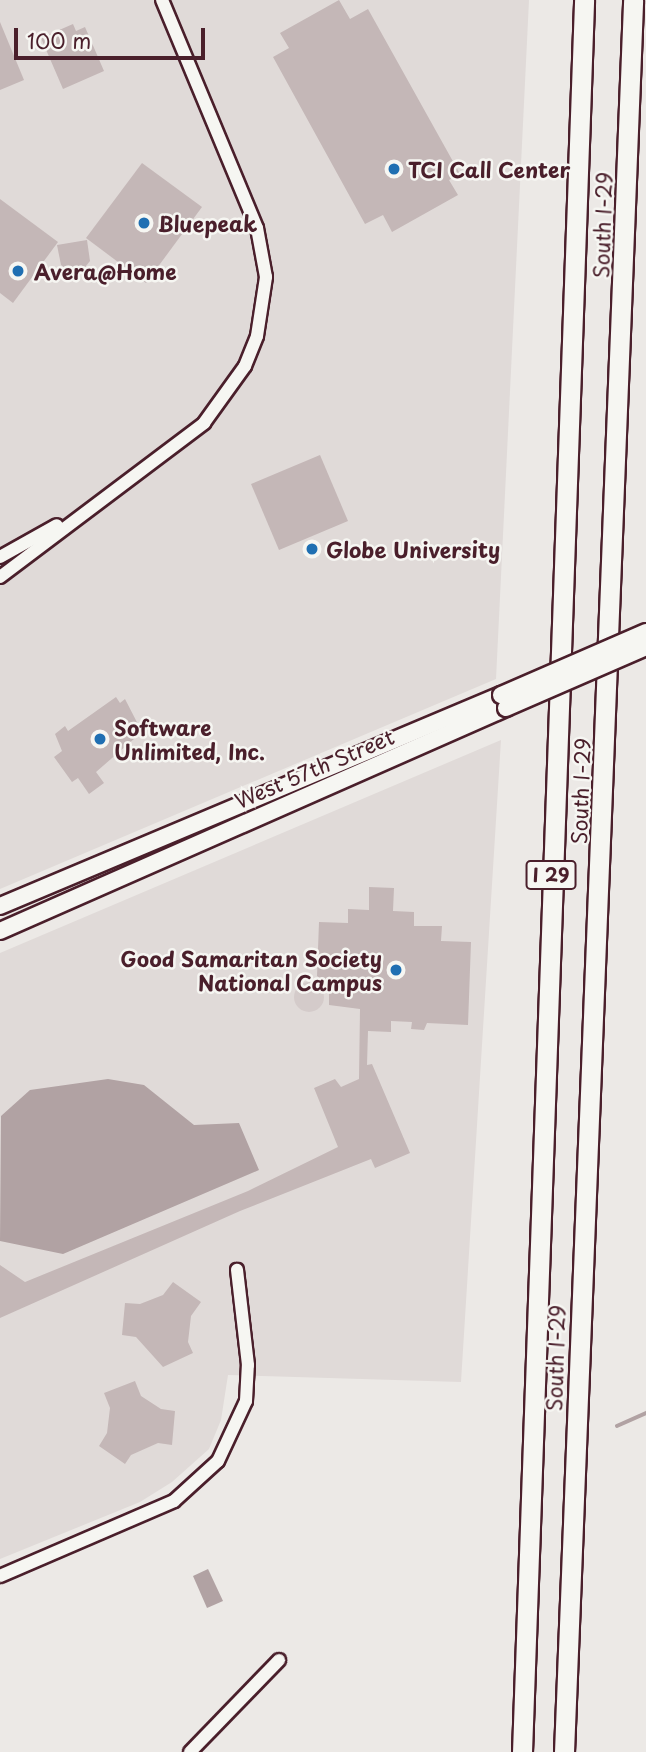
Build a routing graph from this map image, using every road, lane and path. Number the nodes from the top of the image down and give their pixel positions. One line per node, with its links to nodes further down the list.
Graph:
1 (162, 0): 4 (street)
2 (584, 0): 16 (highway, South I-29 / I 29)
3 (633, 0): 17 (highway, South I-29 / I 29)
4 (74, 517): 5 (street); 6 (street)
5 (0, 557)
6 (0, 577)
7 (646, 632): 9 (main road, West 57th Street, bridge)
8 (646, 647): 9 (main road, West 57th Street, bridge)
9 (503, 701): 10 (main road, West 57th Street); 11 (main road, West 57th Street)
10 (0, 906)
11 (0, 932)
12 (237, 1270): 13 (street)
13 (0, 1576)
14 (279, 1660): 15 (street)
15 (190, 1752)
16 (522, 1752)
17 (564, 1752)

